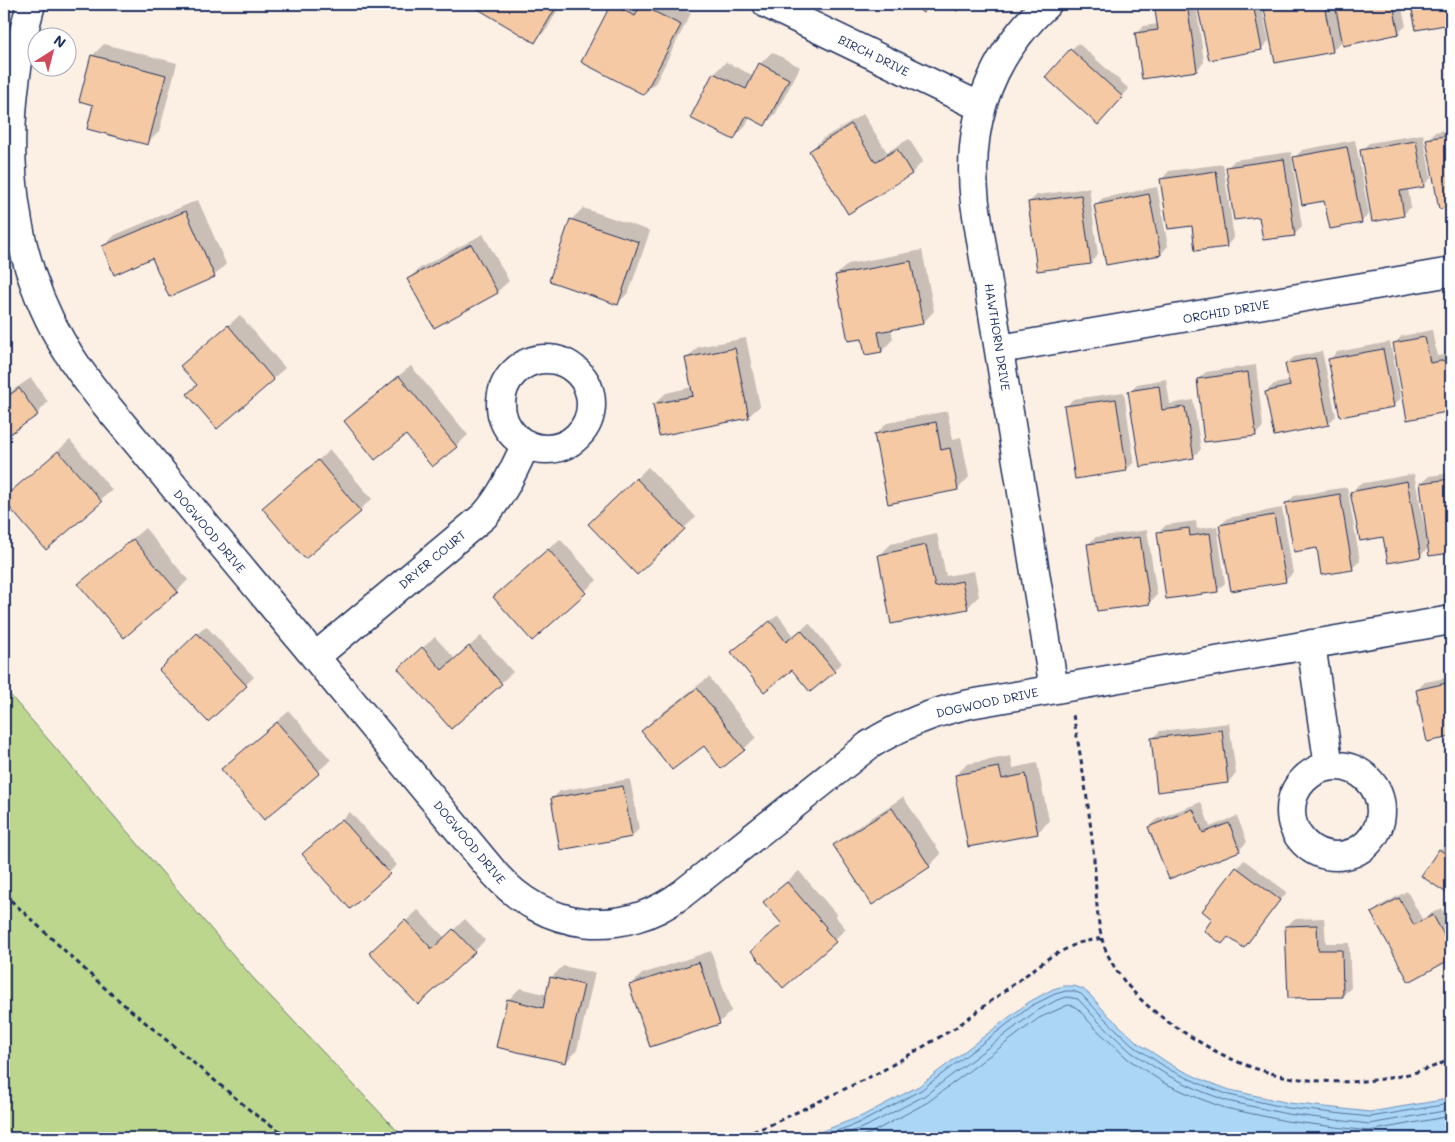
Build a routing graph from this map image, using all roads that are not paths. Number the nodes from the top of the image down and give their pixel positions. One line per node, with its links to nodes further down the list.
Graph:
1 (31, 4): 10 (street, DOGWOOD DRIVE)
2 (768, 4): 4 (street, BIRCH DRIVE)
3 (1047, 4): 4 (street, HAWTHORN DRIVE)
4 (981, 107): 6 (street, HAWTHORN DRIVE)
5 (1451, 272): 6 (street, ORCHID DRIVE)
6 (1000, 349): 11 (street, HAWTHORN DRIVE)
7 (526, 444): 10 (street, DRYER COURT)
8 (1451, 620): 9 (street, DOGWOOD DRIVE)
9 (1311, 644): 11 (street, DOGWOOD DRIVE); 12 (street)
10 (315, 657): 11 (street, DOGWOOD DRIVE)
11 (1061, 687)
12 (1329, 766)

